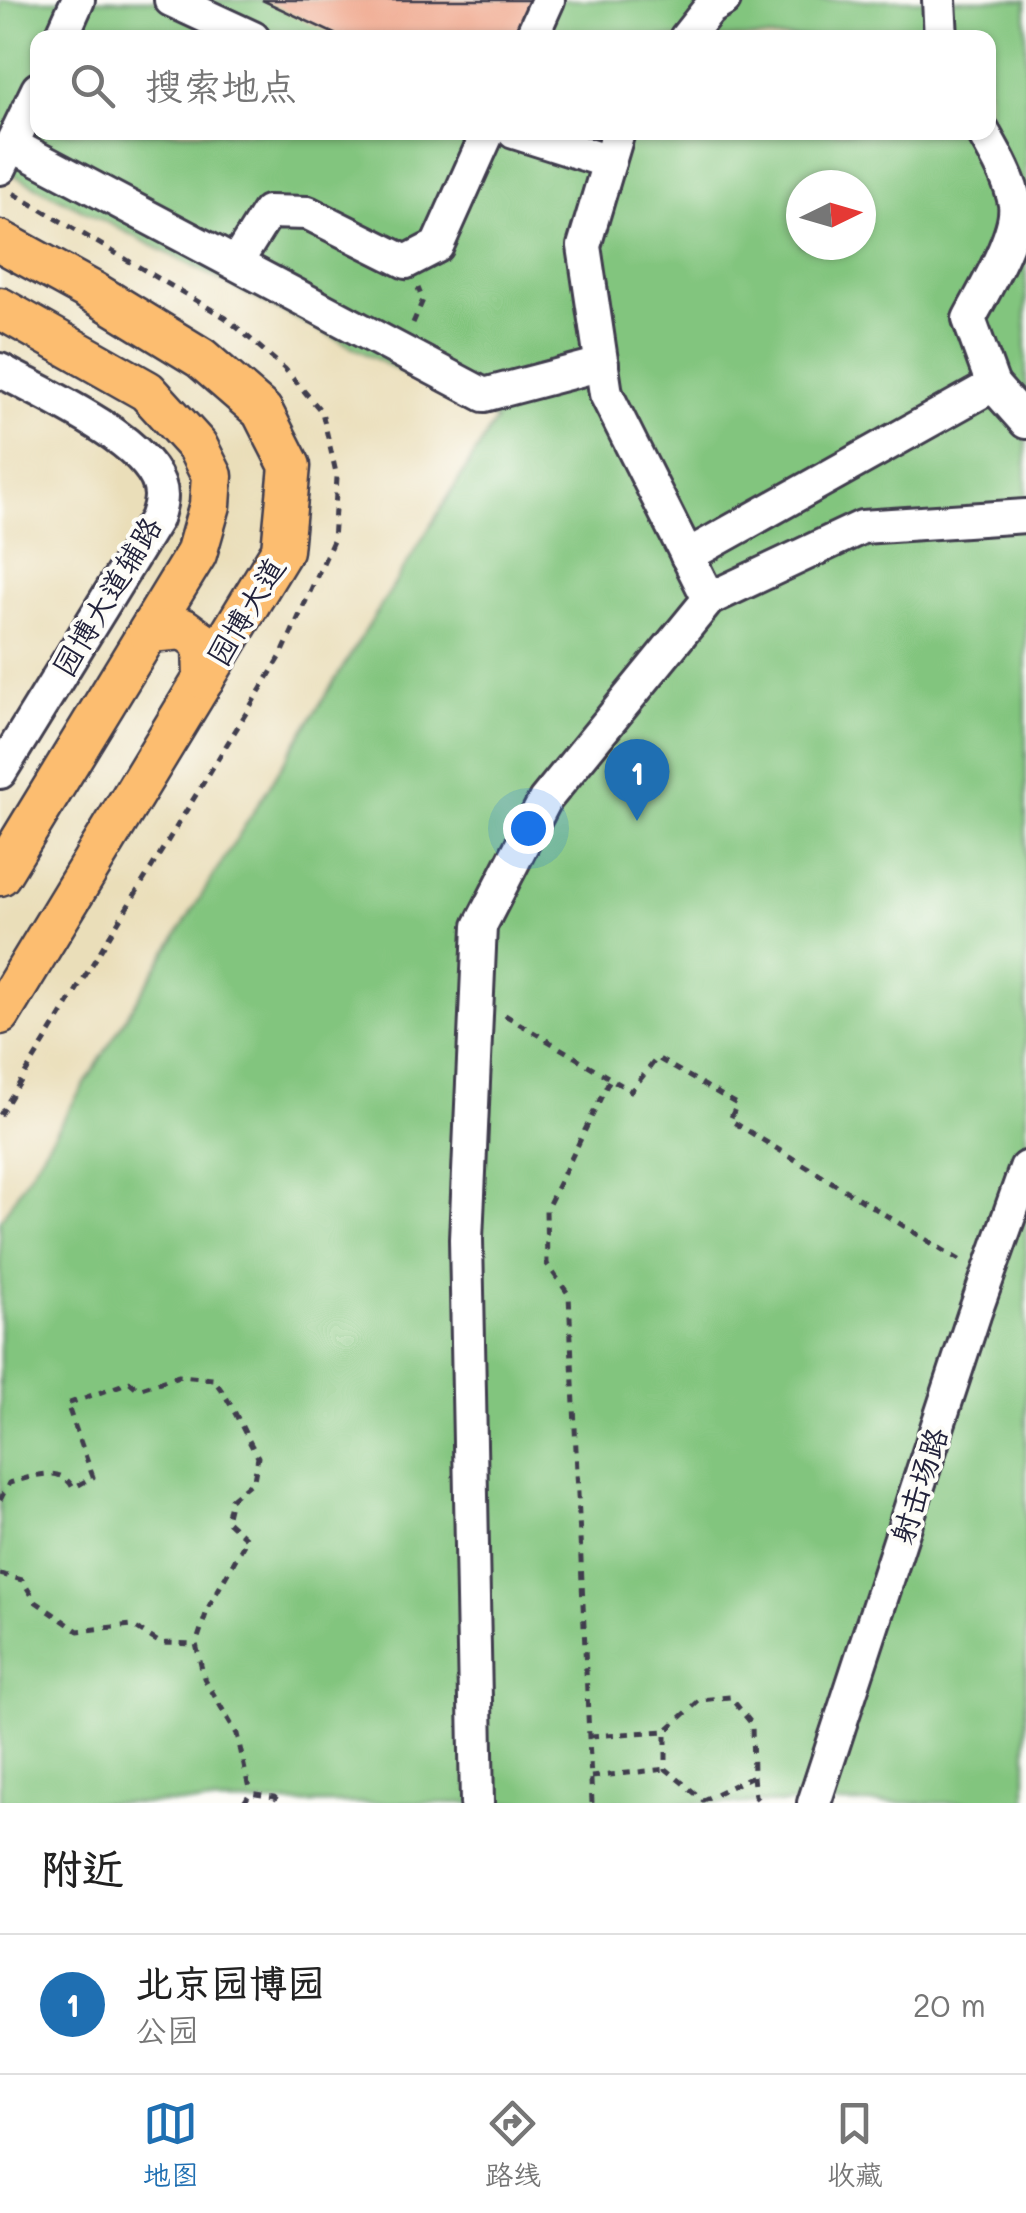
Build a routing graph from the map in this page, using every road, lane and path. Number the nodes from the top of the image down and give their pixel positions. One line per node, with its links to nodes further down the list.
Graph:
1 (78, 0): 6 (street)
2 (171, 0): 7 (street)
3 (548, 0): 8 (street)
4 (724, 0): 9 (street)
5 (939, 0): 10 (street)
6 (65, 30)
7 (236, 30)
8 (535, 30)
9 (692, 30)
10 (941, 30)
11 (30, 106): 16 (street)
12 (485, 140): 19 (street)
13 (540, 140): 15 (street)
14 (988, 140): 17 (street)
15 (613, 147): 23 (street)
16 (6, 157): 20 (street)
17 (1021, 205): 25 (street)
18 (0, 241): 31 (main road, 园博大道)
19 (406, 262): 20 (street); 22 (path)
20 (236, 263): 22 (street)
21 (0, 308): 30 (main road)
22 (401, 351): 23 (street)
23 (602, 364): 28 (street)
24 (0, 370): 32 (street, 园博大道辅路)
25 (993, 385): 26 (street); 28 (street)
26 (1026, 422)
27 (1026, 516): 29 (street)
28 (687, 556): 29 (street)
29 (708, 599): 34 (street)
30 (149, 632): 31 (main road); 33 (main road)
31 (204, 679): 35 (main road, 园博大道)
32 (0, 772)
33 (0, 875)
34 (477, 998): 36 (path); 50 (street)
35 (0, 1014)
36 (610, 1079): 38 (path); 43 (path)
37 (1026, 1168): 38 (street, 射击场路)
38 (987, 1277): 53 (street, 射击场路)
39 (0, 1500): 41 (path)
40 (0, 1574): 41 (path)
41 (196, 1644): 47 (path)
42 (666, 1732): 43 (path); 44 (path); 45 (path)
43 (590, 1736): 46 (path)
44 (666, 1769): 45 (path); 46 (path)
45 (753, 1776): 52 (path)
46 (591, 1778): 51 (path)
47 (250, 1793): 48 (path); 49 (path)
48 (244, 1803)
49 (281, 1803)
50 (476, 1803)
51 (592, 1803)
52 (761, 1803)
53 (814, 1803)

